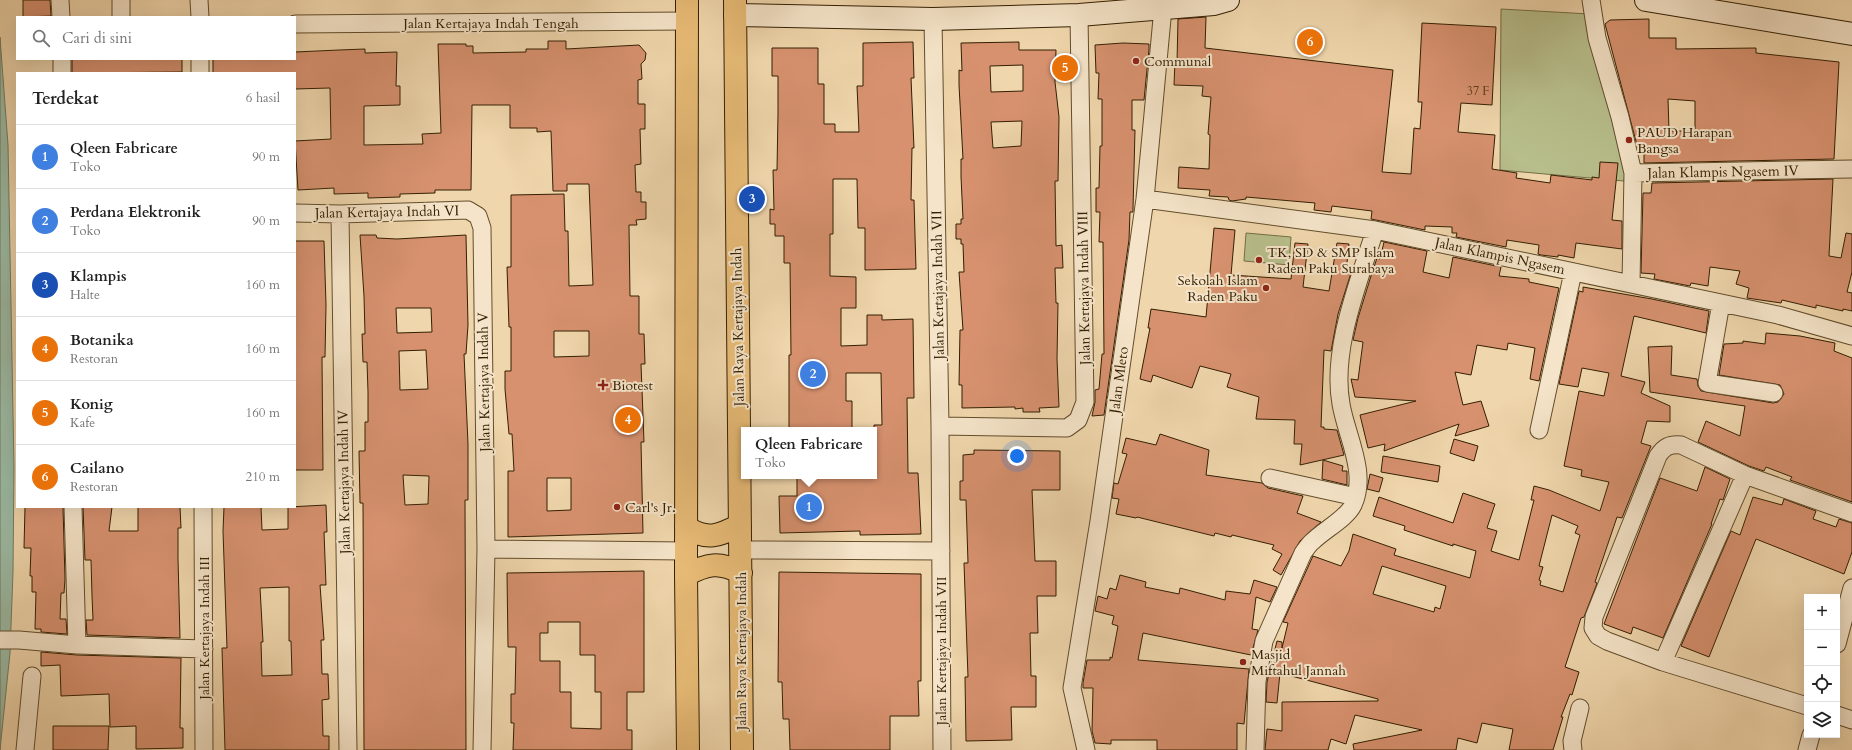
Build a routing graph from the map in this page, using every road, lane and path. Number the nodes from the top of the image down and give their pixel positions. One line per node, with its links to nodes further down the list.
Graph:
1 (60, 0): 13 (street)
2 (122, 0): 14 (street)
3 (199, 0): 15 (street)
4 (1228, 0): 10 (main road)
5 (1591, 0): 24 (street)
6 (1646, 0): 18 (main road)
7 (1122, 6): 10 (main road); 12 (main road)
8 (735, 8): 9 (main road); 43 (main road, Jalan Raya Kertajaya Indah)
9 (799, 8): 16 (main road)
10 (1173, 8): 25 (street, Jalan Mleto)
11 (687, 11): 17 (street, Jalan Kertajaya Indah Tengah); 44 (main road)
12 (1079, 15): 16 (main road); 35 (street, Jalan Kertajaya Indah VIII)
13 (61, 16)
14 (121, 16)
15 (200, 16)
16 (933, 18): 35 (street, Jalan Kertajaya Indah VII)
17 (296, 24)
18 (1852, 34)
19 (62, 60): 21 (street)
20 (200, 60): 22 (street)
21 (62, 72)
22 (200, 72)
23 (1852, 169): 24 (street, Jalan Klampis Ngasem IV)
24 (1633, 173): 31 (street, Jalan Klampis Ngasem IV)
25 (1144, 199): 29 (street, Jalan Klampis Ngasem); 70 (street, Jalan Mleto)
26 (296, 213): 27 (street, Jalan Kertajaya Indah VI)
27 (340, 214): 28 (street, Jalan Kertajaya Indah VI); 65 (street, Jalan Kertajaya Indah IV)
28 (478, 216): 45 (street, Jalan Kertajaya Indah V)
29 (1375, 230): 30 (street, Jalan Klampis Ngasem); 39 (street)
30 (1573, 272): 31 (street, Jalan Klampis Ngasem); 36 (street)
31 (1631, 284): 32 (street, Jalan Klampis Ngasem)
32 (1721, 303): 33 (street, Jalan Klampis Ngasem); 34 (street)
33 (1852, 336)
34 (1774, 393)
35 (940, 426): 48 (street, Jalan Kertajaya Indah VII)
36 (1539, 430)
37 (1745, 474): 42 (street); 56 (street); 56 (street)
38 (1270, 478): 39 (street)
39 (1356, 497): 71 (street)
40 (73, 508): 54 (street)
41 (203, 508): 55 (street, Jalan Kertajaya Indah III)
42 (1852, 513)
43 (740, 525): 44 (main road); 46 (main road, Jalan Raya Kertajaya Indah)
44 (686, 527): 47 (main road)
45 (486, 549): 47 (street); 66 (street, Jalan Kertajaya Indah V)
46 (741, 550): 48 (street); 49 (main road, Jalan Raya Kertajaya Indah)
47 (686, 551): 50 (main road)
48 (941, 552): 69 (street, Jalan Kertajaya Indah VII)
49 (741, 573): 50 (main road); 68 (main road, Jalan Raya Kertajaya Indah)
50 (686, 575): 67 (main road)
51 (1852, 588): 52 (street)
52 (1840, 633)
53 (0, 640): 54 (street)
54 (77, 645): 55 (street)
55 (204, 649): 64 (street, Jalan Kertajaya Indah III)
56 (1663, 662): 58 (street)
57 (32, 676): 63 (street)
58 (1804, 705)
59 (1580, 708): 72 (street)
60 (1840, 716): 61 (street)
61 (1852, 720)
62 (1810, 738): 73 (street)
63 (25, 750)
64 (204, 750)
65 (348, 750)
66 (482, 750)
67 (688, 750)
68 (742, 750)
69 (942, 750)
70 (1086, 750)
71 (1255, 750)
72 (1573, 750)
73 (1807, 750)

